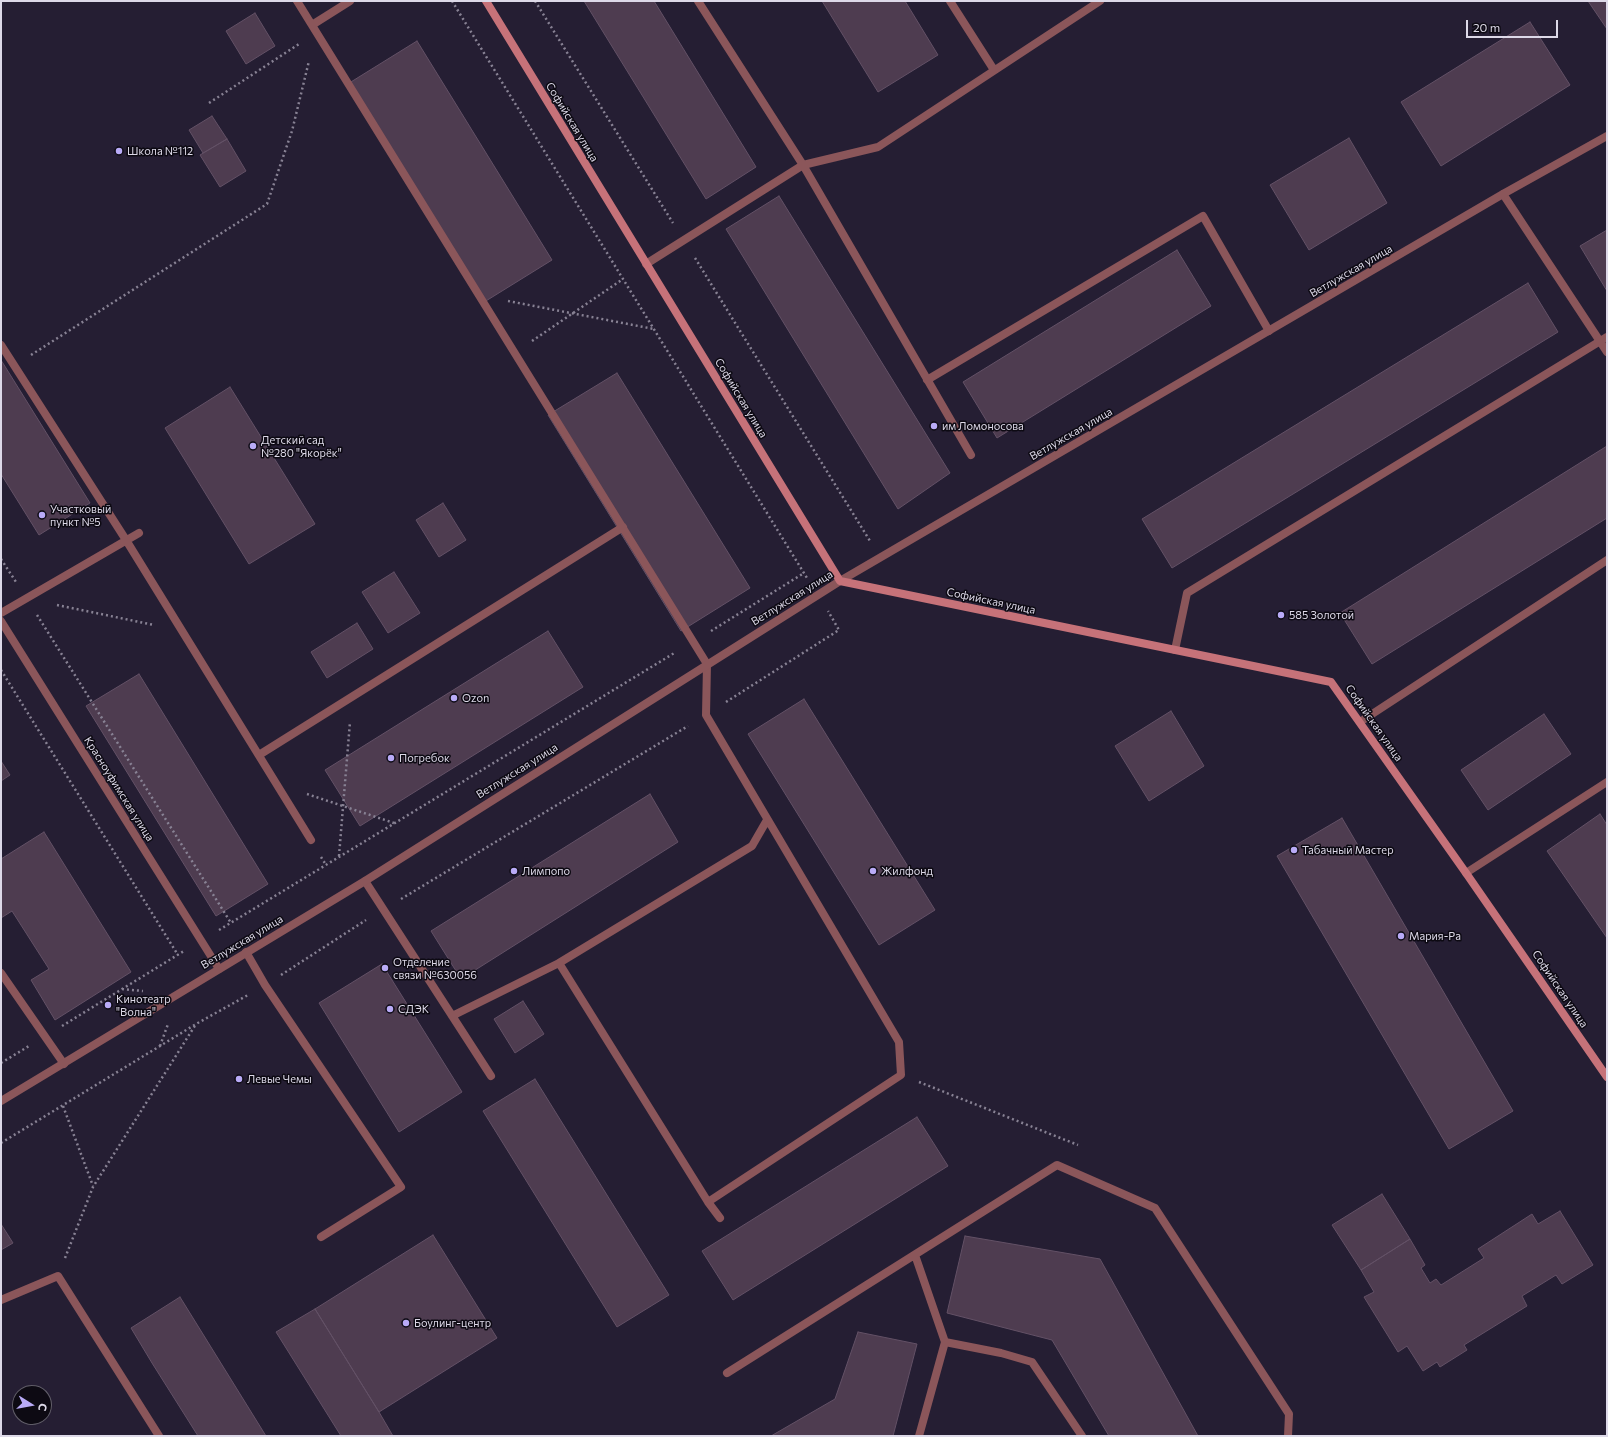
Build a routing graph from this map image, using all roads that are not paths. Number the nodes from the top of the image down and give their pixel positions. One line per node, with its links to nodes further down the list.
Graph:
1 (297, 1): 7 (street)
2 (350, 1): 7 (street)
3 (486, 1): 12 (main road, Софийская улица)
4 (698, 1): 10 (street)
5 (950, 1): 8 (street)
6 (1100, 1): 8 (street)
7 (314, 29): 19 (street)
8 (994, 70): 10 (street)
9 (1607, 136): 11 (street, Ветлужская улица)
10 (803, 165): 12 (street); 17 (street)
11 (1503, 194): 13 (street, Ветлужская улица); 14 (street)
12 (646, 264): 23 (main road, Софийская улица)
13 (1269, 331): 17 (street); 23 (street, Ветлужская улица)
14 (1603, 339): 16 (street); 26 (street)
15 (1, 345): 21 (street)
16 (1607, 352)
17 (928, 380): 18 (street)
18 (971, 455)
19 (623, 527): 27 (street); 29 (street)
20 (139, 533): 21 (street)
21 (126, 540): 24 (street); 29 (street)
22 (1607, 560): 28 (street)
23 (840, 581): 26 (main road, Софийская улица); 27 (street, Ветлужская улица)
24 (1, 613)
25 (1, 621): 37 (street, Красноуфимская улица)
26 (1175, 650): 28 (main road, Софийская улица)
27 (707, 664): 31 (street); 34 (street, Ветлужская улица)
28 (1360, 722): 33 (main road, Софийская улица)
29 (259, 755): 32 (street)
30 (1607, 782): 33 (street)
31 (767, 820): 36 (street); 44 (street)
32 (311, 840)
33 (1466, 872): 42 (main road, Софийская улица)
34 (365, 880): 35 (street, Ветлужская улица); 39 (street)
35 (246, 952): 37 (street, Ветлужская улица); 46 (street)
36 (559, 963): 39 (street); 44 (street)
37 (219, 968): 40 (street, Ветлужская улица)
38 (1, 973): 40 (street)
39 (452, 1016): 41 (street)
40 (64, 1064): 43 (street, Ветлужская улица)
41 (491, 1076)
42 (1607, 1077)
43 (1, 1101)
44 (708, 1202): 45 (street)
45 (720, 1218)
46 (321, 1237)
47 (915, 1255): 49 (street); 50 (street); 54 (street)
48 (1, 1300): 51 (street)
49 (945, 1342): 52 (street); 53 (street)
50 (727, 1373)
51 (159, 1436)
52 (919, 1436)
53 (1082, 1436)
54 (1288, 1436)

